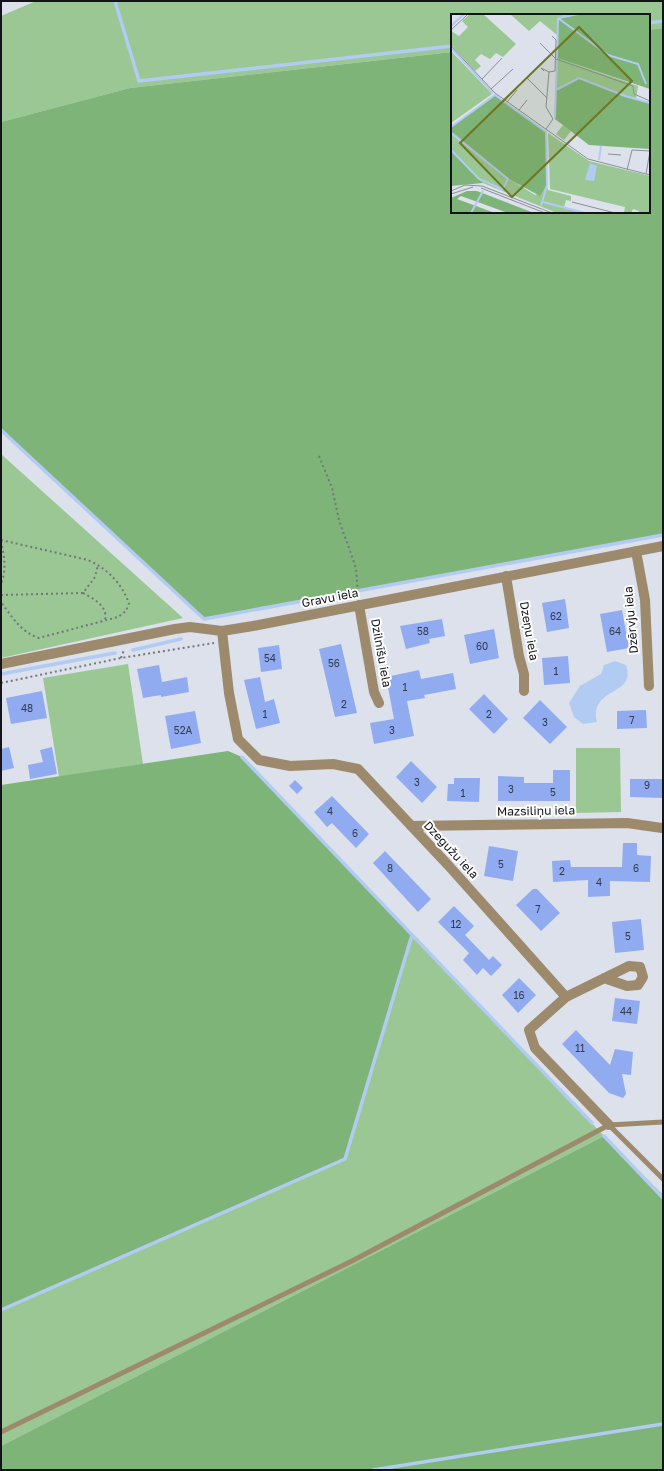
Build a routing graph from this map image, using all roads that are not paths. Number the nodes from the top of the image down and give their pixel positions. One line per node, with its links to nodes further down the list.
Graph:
1 (663, 546): 2 (street, Gravu iela)
2 (636, 551): 3 (street, Gravu iela); 7 (street, Dzērvju iela)
3 (506, 576): 4 (street, Gravu iela); 8 (street, Dzeņu iela)
4 (359, 605): 5 (street, Gravu iela); 9 (street, Dzilnīšu iela)
5 (222, 631): 6 (street, Gravu iela); 10 (street, Dzegužu iela)
6 (1, 664)
7 (649, 686)
8 (524, 691)
9 (379, 703)
10 (411, 826): 11 (street, Mazsiliņu iela); 13 (street, Dzegužu iela)
11 (662, 828)
12 (604, 978): 13 (street)
13 (566, 997): 15 (street)
14 (663, 1122): 15 (lane)
15 (609, 1125): 16 (lane); 17 (lane)
16 (663, 1180)
17 (1, 1432)

